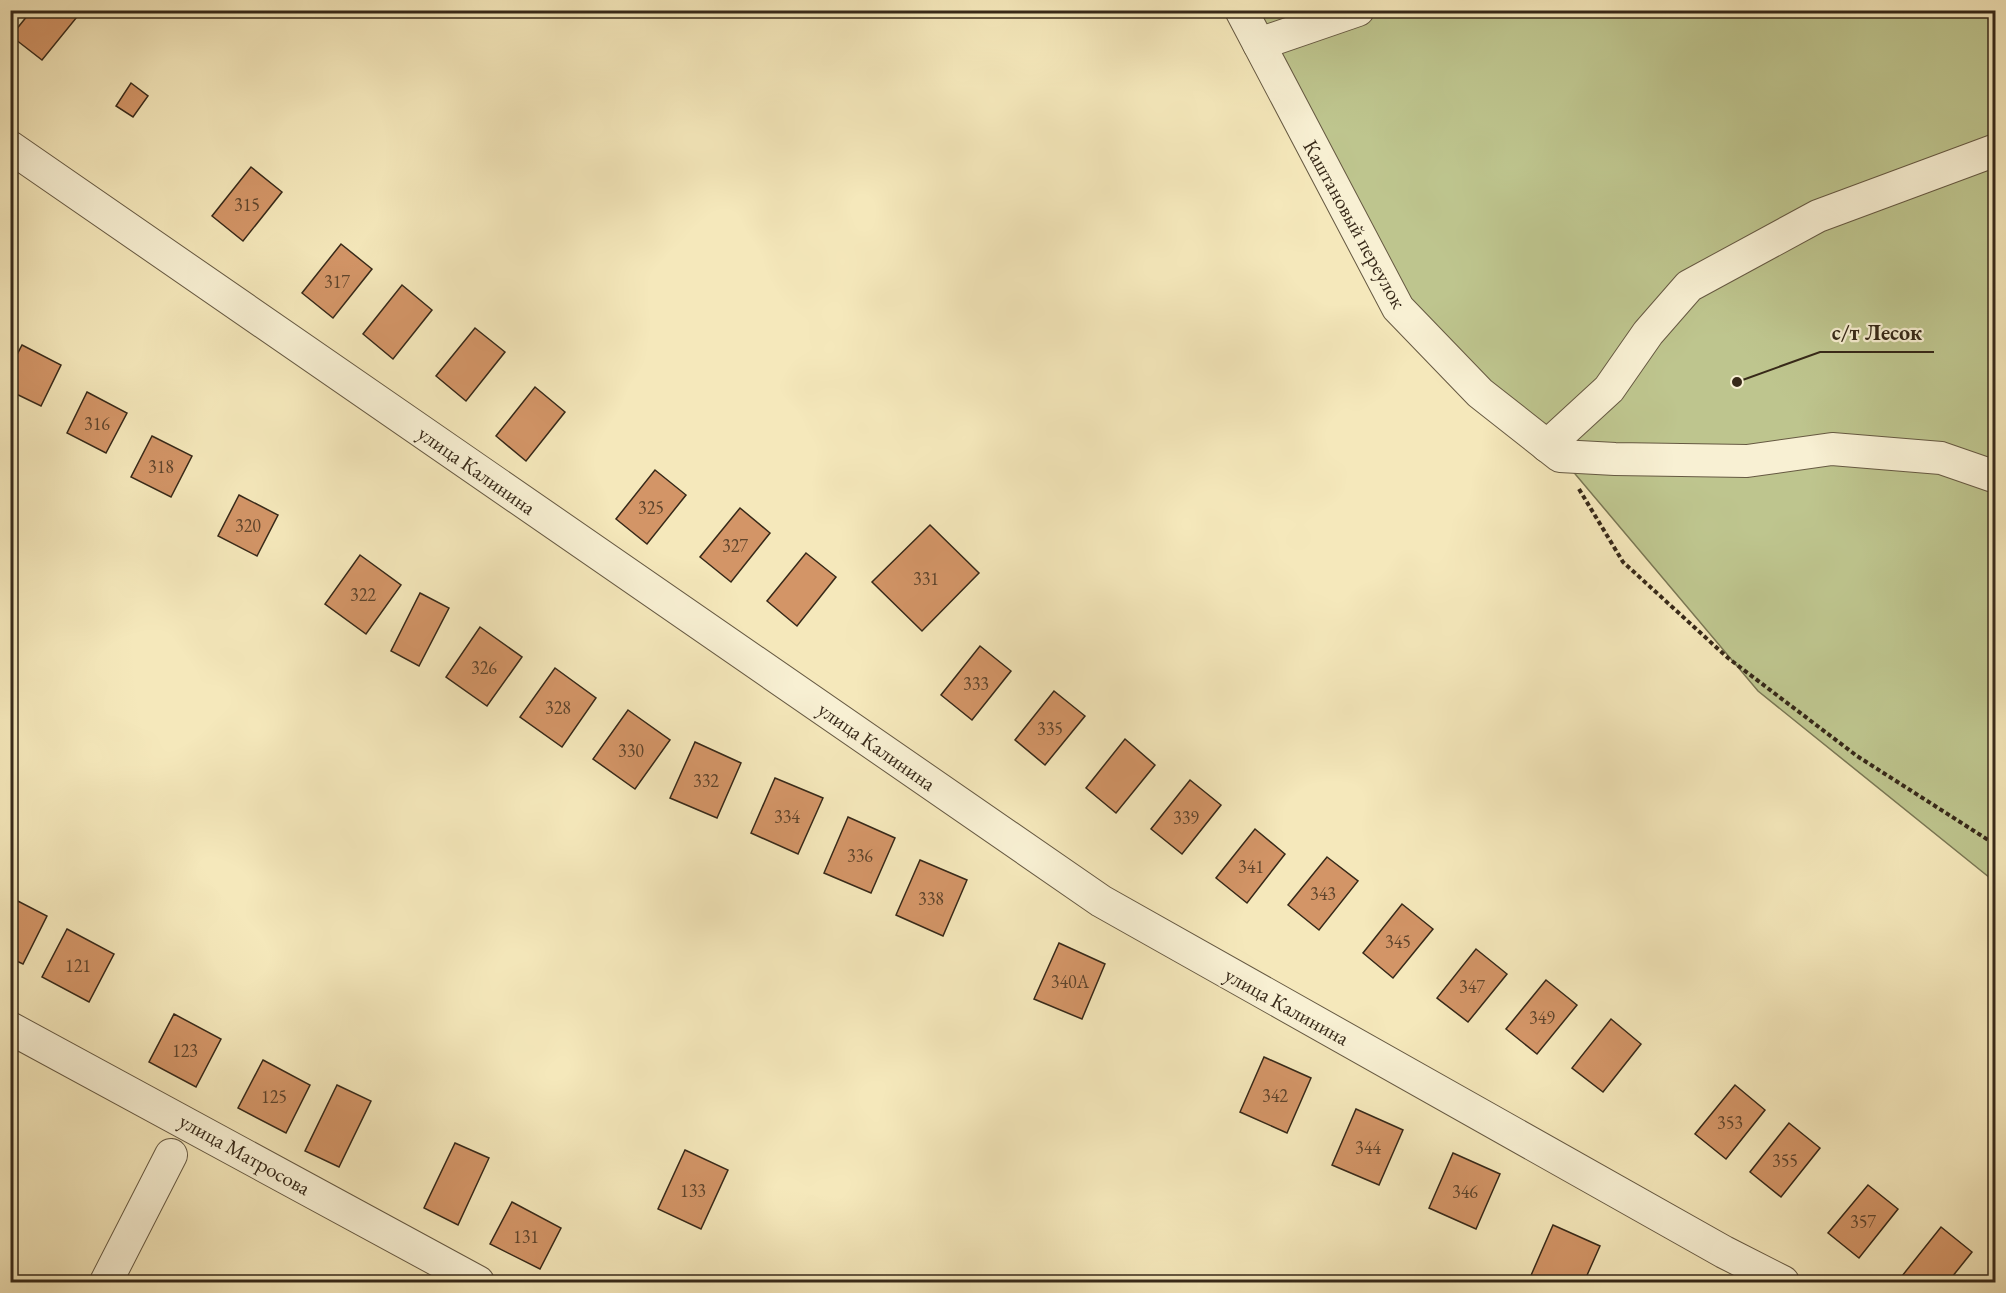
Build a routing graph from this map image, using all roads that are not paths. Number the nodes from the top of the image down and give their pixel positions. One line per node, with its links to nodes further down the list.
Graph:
1 (1241, 10): 3 (street, Каштановый переулок)
2 (1358, 10): 3 (street)
3 (1259, 44): 6 (street, Каштановый переулок)
4 (10, 147): 12 (street, улица Калинина)
5 (1995, 150): 6 (street)
6 (1553, 451): 7 (street)
7 (1994, 475)
8 (10, 1028): 11 (street, улица Матросова)
9 (171, 1155): 10 (street)
10 (106, 1282)
11 (478, 1282)
12 (1783, 1282)

